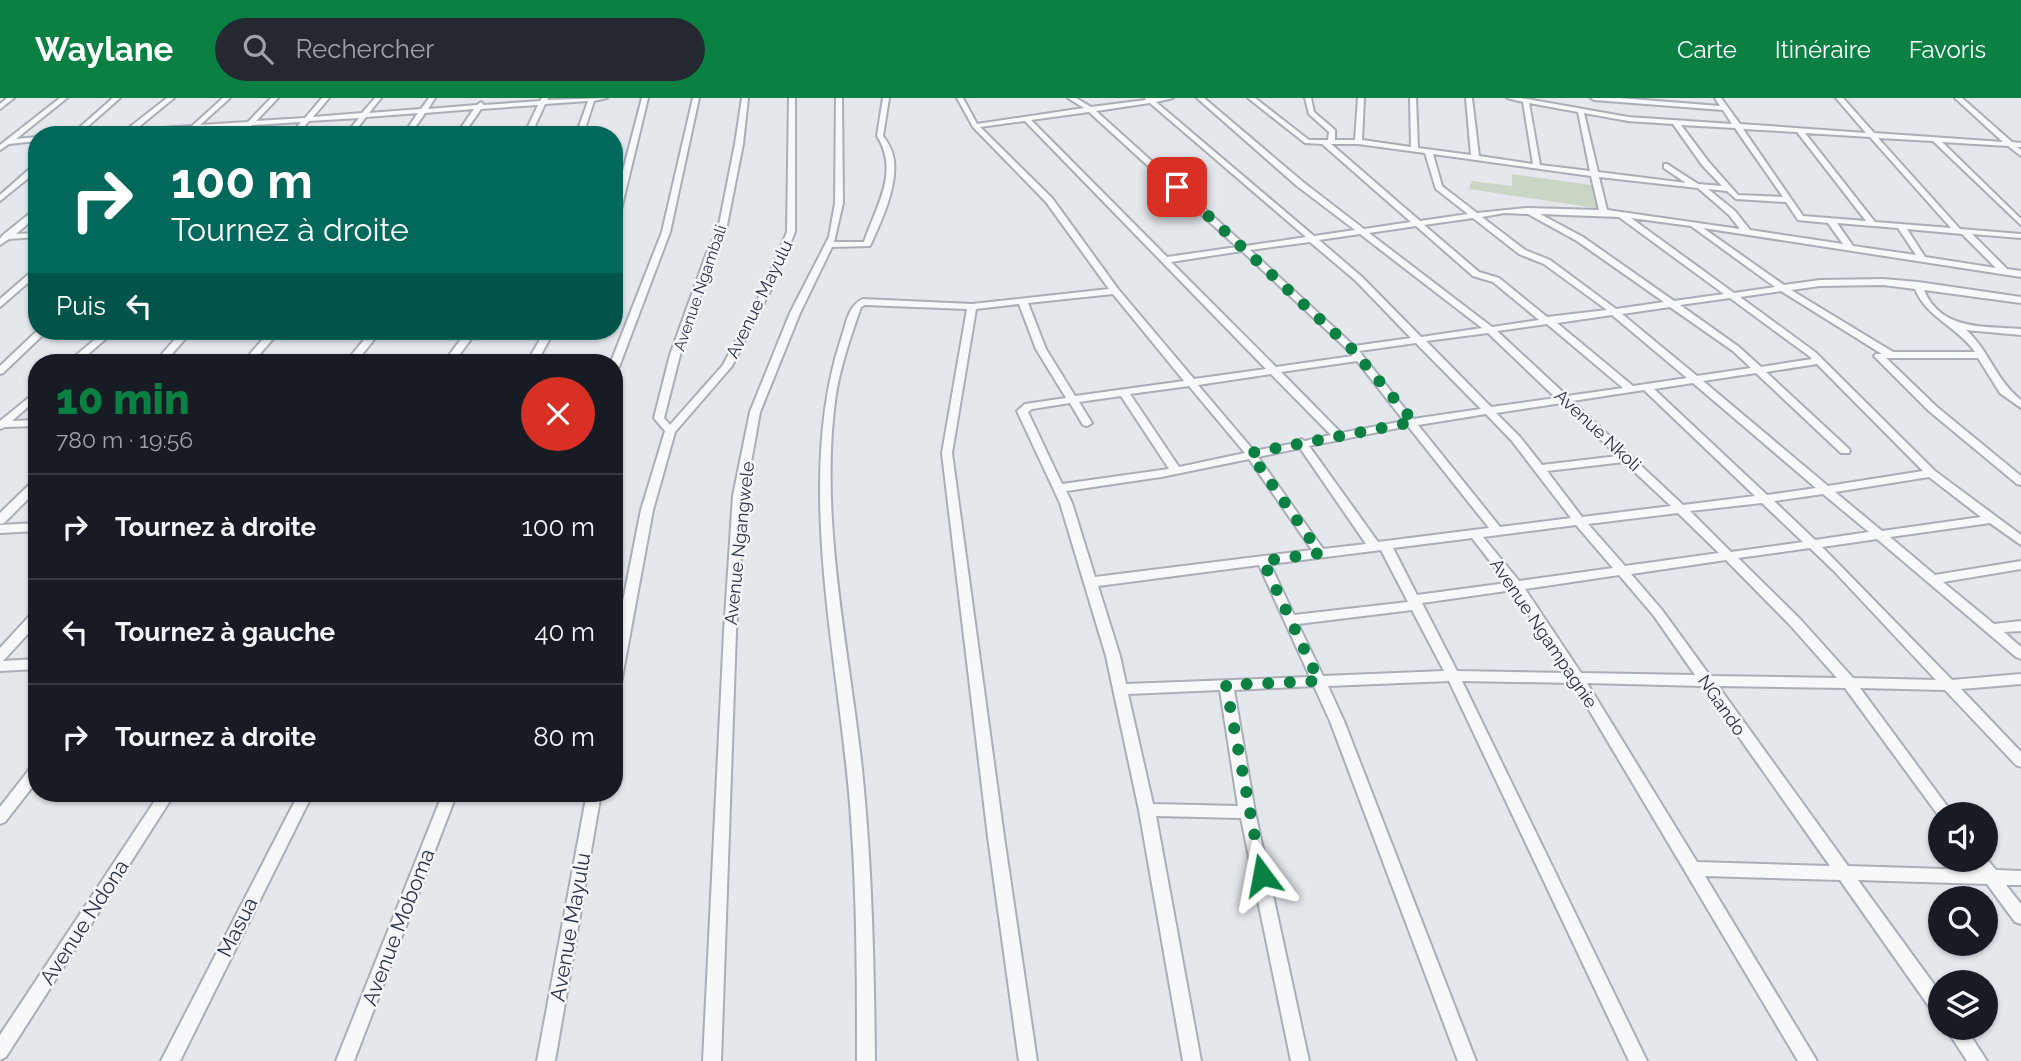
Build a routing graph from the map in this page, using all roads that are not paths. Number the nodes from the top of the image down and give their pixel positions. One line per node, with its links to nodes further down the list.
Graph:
1 (11, 98): 36 (street)
2 (64, 98): 64 (street)
3 (117, 98): 47 (street)
4 (171, 98): 48 (street)
5 (227, 98): 49 (street)
6 (275, 98): 45 (street)
7 (326, 98): 43 (street)
8 (378, 98): 42 (street)
9 (432, 98): 39 (street)
10 (485, 98): 37 (street)
11 (592, 98): 12 (street); 34 (street); 57 (street)
12 (604, 98)
13 (645, 98): 78 (street)
14 (696, 98): 134 (street)
15 (745, 98): 156 (street, Avenue Ngambali)
16 (792, 98): 156 (street, Avenue Mayulu)
17 (839, 98): 101 (street, Avenue Ngangwele)
18 (886, 98): 102 (street)
19 (960, 98): 58 (street)
20 (1071, 98): 40 (street, Avenue Ngampagnie)
21 (1170, 98): 33 (street)
22 (1200, 98): 94 (street, Avenue Nkoli)
23 (1251, 98): 65 (street)
24 (1308, 98): 65 (street)
25 (1361, 98): 66 (street)
26 (1413, 98): 70 (street)
27 (1469, 98): 73 (street)
28 (1510, 98): 35 (street)
29 (1594, 98): 38 (street)
30 (1718, 98): 38 (street)
31 (1839, 98): 61 (street)
32 (1958, 98): 67 (street)
33 (1149, 99): 40 (street); 100 (street, NGando)
34 (544, 100): 37 (street); 56 (street)
35 (1526, 103): 41 (street); 74 (street)
36 (0, 107)
37 (479, 107): 39 (street); 55 (street)
38 (1724, 108): 59 (street)
39 (424, 109): 42 (street); 54 (street)
40 (1091, 110): 44 (street); 103 (street, Avenue Ngampagnie)
41 (1581, 113): 46 (street); 76 (street)
42 (365, 114): 43 (street); 53 (street)
43 (309, 118): 45 (street); 52 (street)
44 (1027, 120): 58 (street); 106 (street)
45 (251, 122): 50 (street); 51 (street)
46 (1676, 123): 59 (street); 80 (street)
47 (84, 126)
48 (136, 126)
49 (196, 126)
50 (206, 126)
51 (247, 126)
52 (301, 126)
53 (355, 126)
54 (412, 126)
55 (465, 126)
56 (531, 126)
57 (582, 126)
58 (975, 126): 112 (street)
59 (1737, 126): 60 (street); 82 (street)
60 (1800, 131): 61 (street); 91 (street)
61 (1874, 136): 62 (street); 95 (street)
62 (1935, 139): 67 (street); 89 (street)
63 (28, 140): 64 (street)
64 (4, 142): 69 (street)
65 (1327, 142): 66 (street); 92 (street)
66 (1359, 142): 70 (street)
67 (2010, 145): 68 (street); 72 (street)
68 (2021, 145)
69 (0, 148)
70 (1415, 150): 71 (street)
71 (1428, 152): 73 (street); 86 (street)
72 (2021, 154)
73 (1475, 157): 74 (street)
74 (1537, 166): 76 (street)
75 (1667, 166): 79 (street)
76 (1594, 173): 79 (street); 84 (street)
77 (28, 175): 81 (street)
78 (623, 186)
79 (1698, 187): 80 (street); 96 (street)
80 (1727, 188): 82 (street)
81 (0, 199)
82 (1787, 200): 88 (street)
83 (1527, 210): 84 (street); 86 (street); 116 (street)
84 (1603, 212): 85 (street)
85 (1622, 214): 90 (street); 113 (street)
86 (1473, 216): 92 (street); 119 (street)
87 (28, 219): 99 (street)
88 (1831, 221): 91 (street); 104 (street)
89 (2021, 223)
90 (1692, 224): 96 (street); 111 (street)
91 (1872, 224): 93 (street)
92 (1418, 225): 94 (street); 120 (street)
93 (1901, 226): 95 (street); 105 (street)
94 (1362, 230): 100 (street); 122 (street, Avenue Nkoli)
95 (1961, 231): 98 (street); 107 (street)
96 (1747, 232): 104 (street)
97 (28, 236): 99 (street)
98 (2021, 236)
99 (2, 239)
100 (1309, 239): 103 (street); 124 (street, NGando)
101 (830, 245): 102 (street); 231 (street, Avenue Ngangwele)
102 (864, 246)
103 (1245, 248): 106 (street); 135 (street, Avenue Ngampagnie)
104 (1850, 248): 105 (street)
105 (1922, 259): 107 (street)
106 (1166, 260): 139 (street)
107 (2004, 272): 108 (street)
108 (2021, 274)
109 (28, 278): 117 (street)
110 (1918, 285): 111 (street); 114 (street); 121 (street)
111 (1781, 287): 113 (street); 136 (street)
112 (1115, 291): 115 (street); 143 (street)
113 (1727, 294): 116 (street); 138 (street)
114 (2021, 300)
115 (1023, 302): 118 (street); 148 (street)
116 (1671, 302): 119 (street); 140 (street)
117 (0, 304)
118 (972, 307): 232 (street); 233 (street)
119 (1612, 310): 120 (street); 142 (street)
120 (1546, 320): 122 (street); 145 (street)
121 (1953, 326): 123 (street); 137 (street)
122 (1488, 328): 124 (street); 147 (street, Avenue Nkoli)
123 (2021, 332)
124 (1418, 338): 135 (street); 151 (street, NGando)
125 (33, 340): 141 (street)
126 (99, 340): 130 (street)
127 (179, 340): 131 (street)
128 (267, 340): 132 (street)
129 (369, 340): 133 (street)
130 (83, 354)
131 (167, 354)
132 (255, 354)
133 (357, 354)
134 (619, 354)
135 (1357, 354): 139 (street); 152 (street, Avenue Ngampagnie)
136 (1891, 355): 137 (street); 165 (street)
137 (1980, 355): 150 (street)
138 (1819, 361): 140 (street); 164 (street)
139 (1273, 369): 143 (street); 157 (street)
140 (1761, 369): 142 (street); 159 (street)
141 (0, 371)
142 (1696, 379): 144 (street); 167 (street)
143 (1189, 382): 146 (street); 160 (street)
144 (1647, 388): 145 (street); 169 (street)
145 (1632, 390): 147 (street)
146 (1123, 392): 148 (street); 163 (street)
147 (1564, 398): 151 (street); 161 (street, Avenue Nkoli)
148 (1073, 400): 154 (street); 166 (street)
149 (28, 402): 155 (street)
150 (2021, 405)
151 (1490, 411): 152 (street); 162 (street, NGando)
152 (1414, 422): 157 (street); 176 (street, Avenue Ngampagnie)
153 (28, 424): 155 (street)
154 (1087, 424)
155 (1, 425)
156 (670, 432): 195 (street, Avenue Mayulu)
157 (1336, 434): 158 (street)
158 (1301, 442): 160 (street); 181 (street)
159 (1845, 452)
160 (1250, 453): 163 (street); 182 (street)
161 (1627, 458): 162 (street); 170 (street, Avenue Nkoli)
162 (1540, 469): 173 (street, NGando)
163 (1175, 471): 166 (street)
164 (1931, 473): 167 (street); 171 (street)
165 (2021, 481)
166 (1059, 488): 188 (street)
167 (1827, 489): 169 (street); 177 (street)
168 (28, 492): 172 (street)
169 (1763, 498): 170 (street); 180 (street)
170 (1680, 508): 173 (street); 183 (street, Avenue Nkoli)
171 (1991, 519): 177 (street); 179 (street)
172 (0, 520)
173 (1579, 521): 176 (street); 186 (street, NGando)
174 (28, 527): 175 (street)
175 (0, 529)
176 (1497, 531): 178 (street, Avenue Ngampagnie)
177 (1880, 533): 180 (street); 187 (street)
178 (1475, 534): 181 (street); 189 (street, Avenue Ngampagnie)
179 (2021, 541)
180 (1808, 543): 183 (street); 207 (street)
181 (1379, 545): 182 (street); 190 (street)
182 (1320, 553): 184 (street)
183 (1727, 555): 186 (street); 205 (street, Avenue Nkoli)
184 (1263, 561): 188 (street); 191 (street)
185 (2021, 565): 187 (street)
186 (1623, 572): 189 (street); 204 (street, NGando)
187 (1934, 579): 194 (street)
188 (1092, 582): 208 (street)
189 (1516, 585): 190 (street); 201 (street, Avenue Ngampagnie)
190 (1416, 603): 191 (street); 200 (street)
191 (1292, 620): 203 (street)
192 (28, 625): 197 (street)
193 (2021, 626): 194 (street)
194 (1993, 629): 196 (street)
195 (623, 636)
196 (2021, 654)
197 (0, 657)
198 (28, 664): 199 (street)
199 (0, 666)
200 (1453, 676): 201 (street); 203 (street); 237 (street)
201 (1576, 676): 204 (street); 219 (street, Avenue Ngampagnie)
202 (2021, 678): 207 (street)
203 (1319, 681): 206 (street); 236 (street)
204 (1705, 681): 205 (street); 221 (street, NGando)
205 (1849, 683): 207 (street); 215 (street, Avenue Nkoli)
206 (1226, 685): 208 (street); 217 (street)
207 (1948, 685): 209 (street)
208 (1121, 689): 216 (street)
209 (2021, 761)
210 (28, 782): 218 (street)
211 (162, 802): 227 (street, Avenue Ndona)
212 (301, 802): 228 (street, Masua)
213 (446, 802): 229 (street, Avenue Moboma)
214 (592, 802): 230 (street, Avenue Mayulu)
215 (1936, 802)
216 (1147, 810): 217 (street); 234 (street)
217 (1247, 811): 235 (street)
218 (0, 818)
219 (1692, 869): 221 (street); 238 (street, Avenue Ngampagnie)
220 (1988, 872): 222 (street)
221 (1843, 874): 222 (street); 225 (street, NGando)
222 (1992, 877): 223 (street); 224 (street)
223 (2021, 878)
224 (2021, 916)
225 (1928, 991)
226 (1963, 1040): 239 (street)
227 (0, 1051)
228 (170, 1061)
229 (345, 1061)
230 (546, 1061)
231 (712, 1061)
232 (866, 1061)
233 (1028, 1061)
234 (1192, 1061)
235 (1300, 1061)
236 (1467, 1061)
237 (1638, 1061)
238 (1808, 1061)
239 (1978, 1061)

